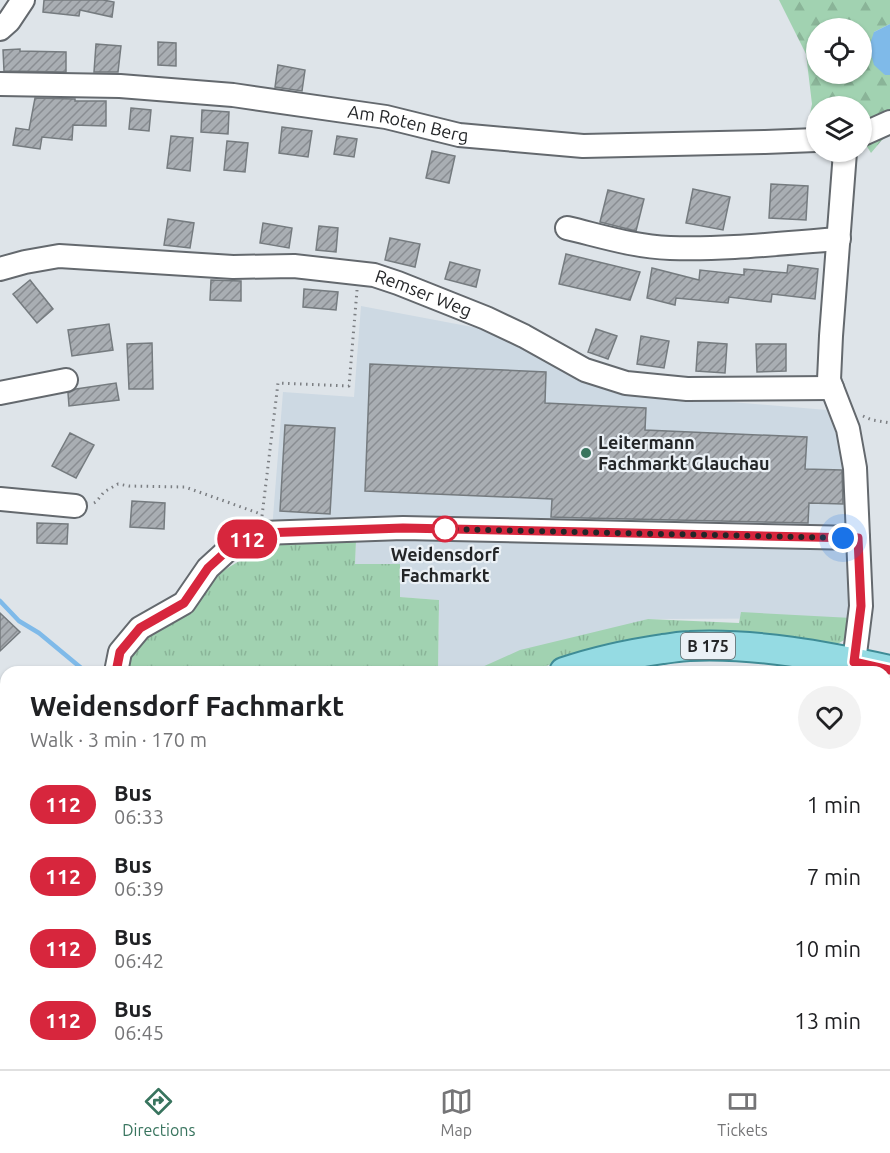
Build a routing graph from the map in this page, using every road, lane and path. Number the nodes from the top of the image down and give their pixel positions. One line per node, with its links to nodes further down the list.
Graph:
1 (18, 3): 2 (street)
2 (0, 30)
3 (0, 84): 6 (street, Am Roten Berg)
4 (890, 122): 5 (street)
5 (872, 130)
6 (806, 140)
7 (843, 162): 9 (street)
8 (567, 228): 9 (street)
9 (839, 239): 13 (street)
10 (0, 269): 11 (street, Remser Weg)
11 (358, 273): 13 (street, Remser Weg); 17 (path)
12 (66, 380): 14 (street)
13 (832, 388): 18 (street)
14 (0, 393)
15 (0, 499): 16 (street)
16 (75, 506): 17 (path)
17 (262, 524): 18 (street); 20 (street)
18 (858, 538): 19 (street)
19 (854, 662): 21 (main road, B 175); 22 (main road, B 175)
20 (117, 666)
21 (586, 666)
22 (872, 666)

